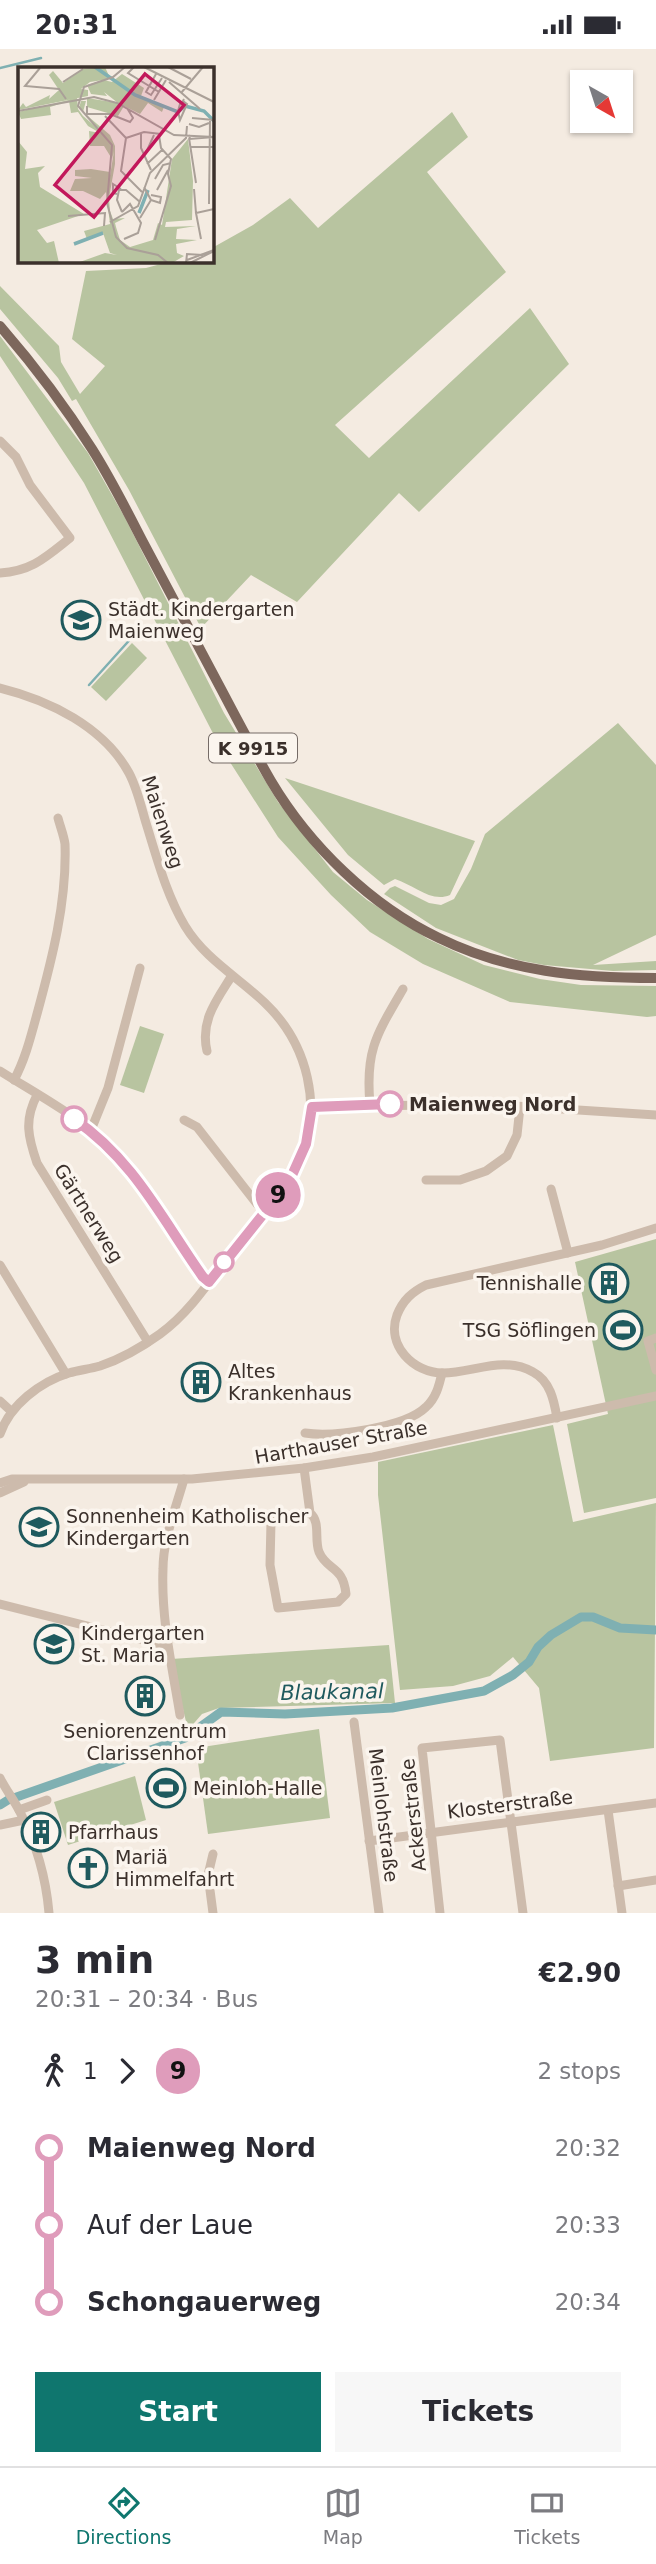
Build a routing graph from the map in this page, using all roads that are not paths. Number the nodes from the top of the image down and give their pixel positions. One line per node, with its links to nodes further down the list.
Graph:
1 (0, 326): 8 (main road, K 9915)
2 (0, 441): 3 (street)
3 (0, 573)
4 (0, 688): 7 (street, Maienweg)
5 (58, 818): 12 (street)
6 (140, 968): 19 (street)
7 (231, 977): 10 (street); 15 (street, Maienweg)
8 (656, 978)
9 (403, 989): 14 (street)
10 (207, 1051)
11 (0, 1071): 12 (street)
12 (13, 1080): 13 (street)
13 (37, 1095): 19 (street); 28 (street, Gärtnerweg)
14 (370, 1104): 15 (street); 16 (street)
15 (312, 1107): 22 (street, Maienweg)
16 (520, 1107): 17 (street); 20 (street)
17 (656, 1115)
18 (184, 1120): 22 (street)
19 (91, 1130): 26 (street)
20 (426, 1180)
21 (551, 1189): 24 (street)
22 (265, 1211): 26 (street, Maienweg)
23 (656, 1228): 24 (street)
24 (568, 1253): 30 (street)
25 (0, 1265): 31 (street)
26 (209, 1282): 28 (street, Maienweg)
27 (656, 1338): 29 (street)
28 (148, 1342): 31 (street, Maienweg)
29 (656, 1370)
30 (442, 1373): 35 (street); 36 (street)
31 (66, 1374): 34 (street, Maienweg)
32 (656, 1396): 35 (street, Harthauser Straße)
33 (0, 1401): 34 (street)
34 (11, 1411): 37 (street, Maienweg)
35 (557, 1417): 38 (street, Harthauser Straße)
36 (304, 1433)
37 (0, 1434)
38 (304, 1468): 39 (street, Harthauser Straße); 41 (street)
39 (184, 1479): 40 (street, Harthauser Straße); 43 (street)
40 (0, 1489)
41 (310, 1513): 41 (street)
42 (0, 1604): 43 (street)
43 (167, 1646): 44 (street)
44 (180, 1715)
45 (354, 1722): 55 (street, Meinlohstraße)
46 (1, 1781): 49 (street)
47 (47, 1800): 49 (street)
48 (656, 1803): 50 (street, Klosterstraße)
49 (17, 1807): 51 (street)
50 (608, 1810): 52 (street, Klosterstraße); 58 (street)
51 (24, 1820): 53 (street); 59 (street)
52 (511, 1822): 54 (street, Klosterstraße); 54 (street, Ackerstraße); 63 (street)
53 (0, 1825)
54 (431, 1831): 55 (street, Klosterstraße); 62 (street, Ackerstraße)
55 (369, 1840): 61 (street, Meinlohstraße)
56 (213, 1854): 60 (street)
57 (656, 1879): 58 (street)
58 (618, 1885): 64 (street)
59 (49, 1913)
60 (213, 1913)
61 (379, 1913)
62 (440, 1913)
63 (523, 1913)
64 (622, 1913)

